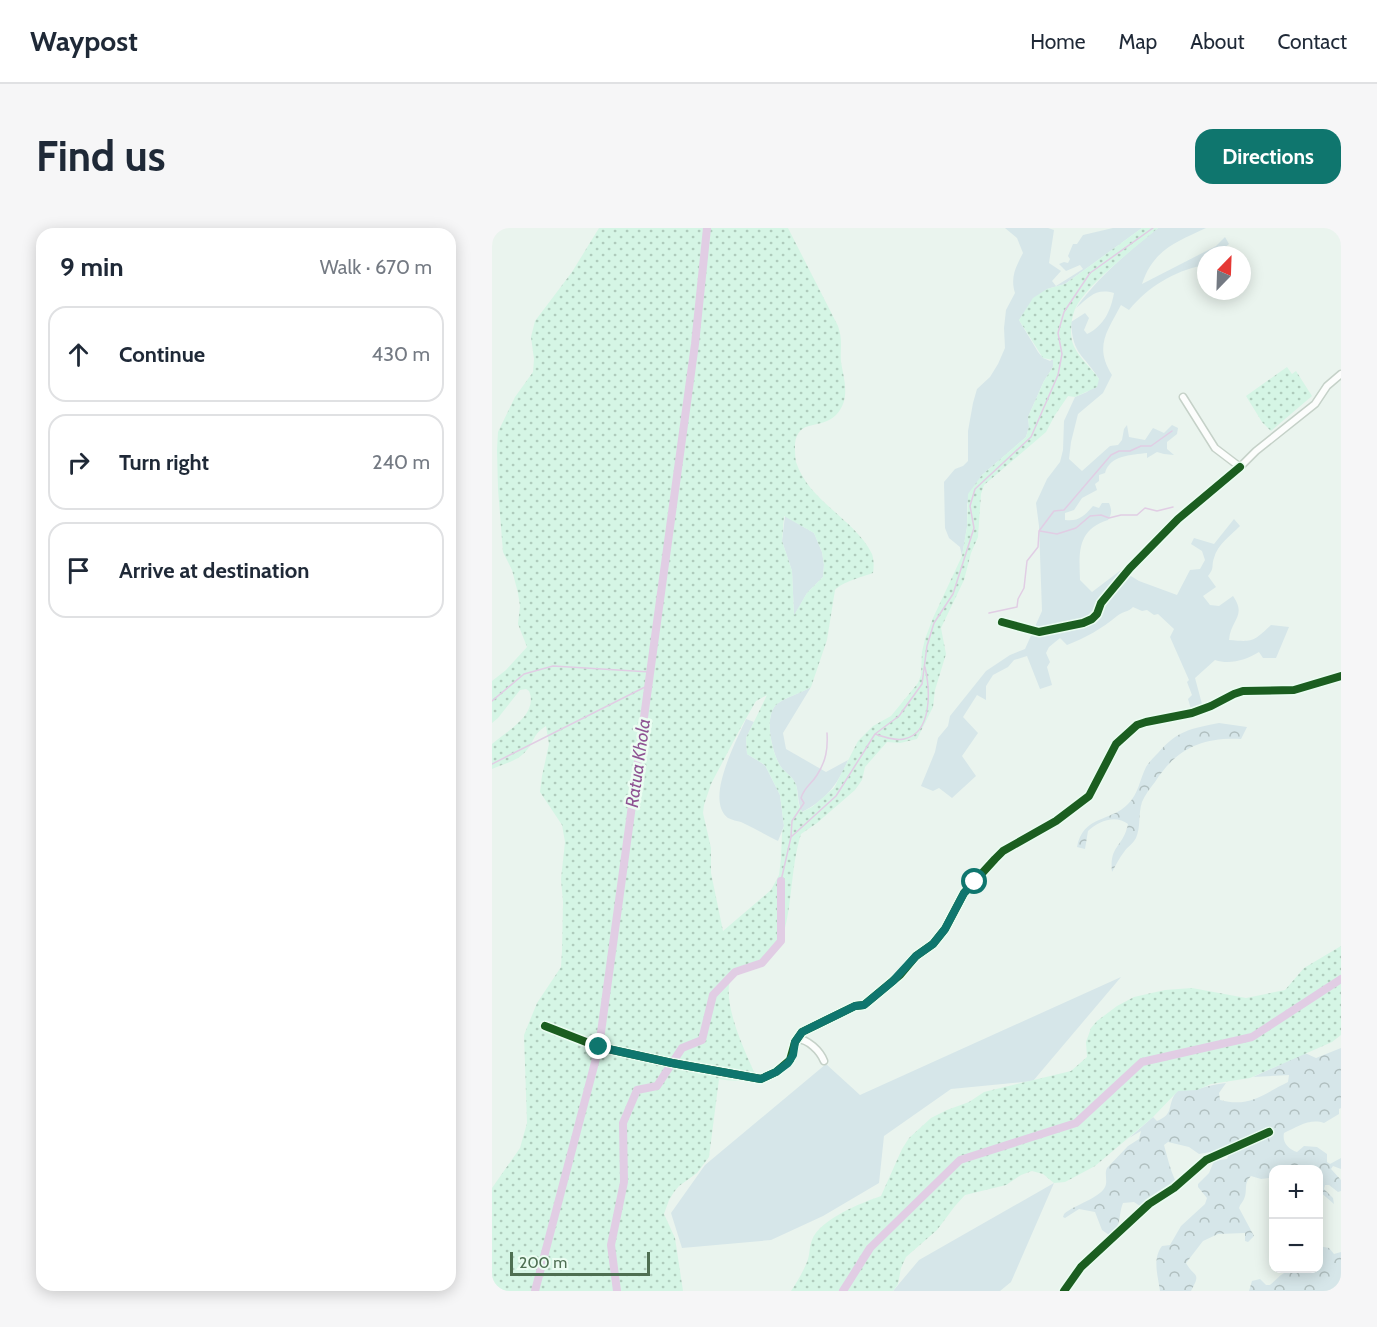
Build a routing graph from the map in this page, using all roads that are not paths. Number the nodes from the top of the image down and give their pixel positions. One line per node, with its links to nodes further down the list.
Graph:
1 (1341, 374): 3 (street)
2 (1183, 397): 3 (street)
3 (1239, 467): 4 (street)
4 (1002, 622)
5 (1341, 676): 7 (street)
6 (545, 1026): 7 (street)
7 (797, 1039): 8 (street)
8 (824, 1061)
9 (1269, 1132): 10 (street)
10 (1064, 1291)

